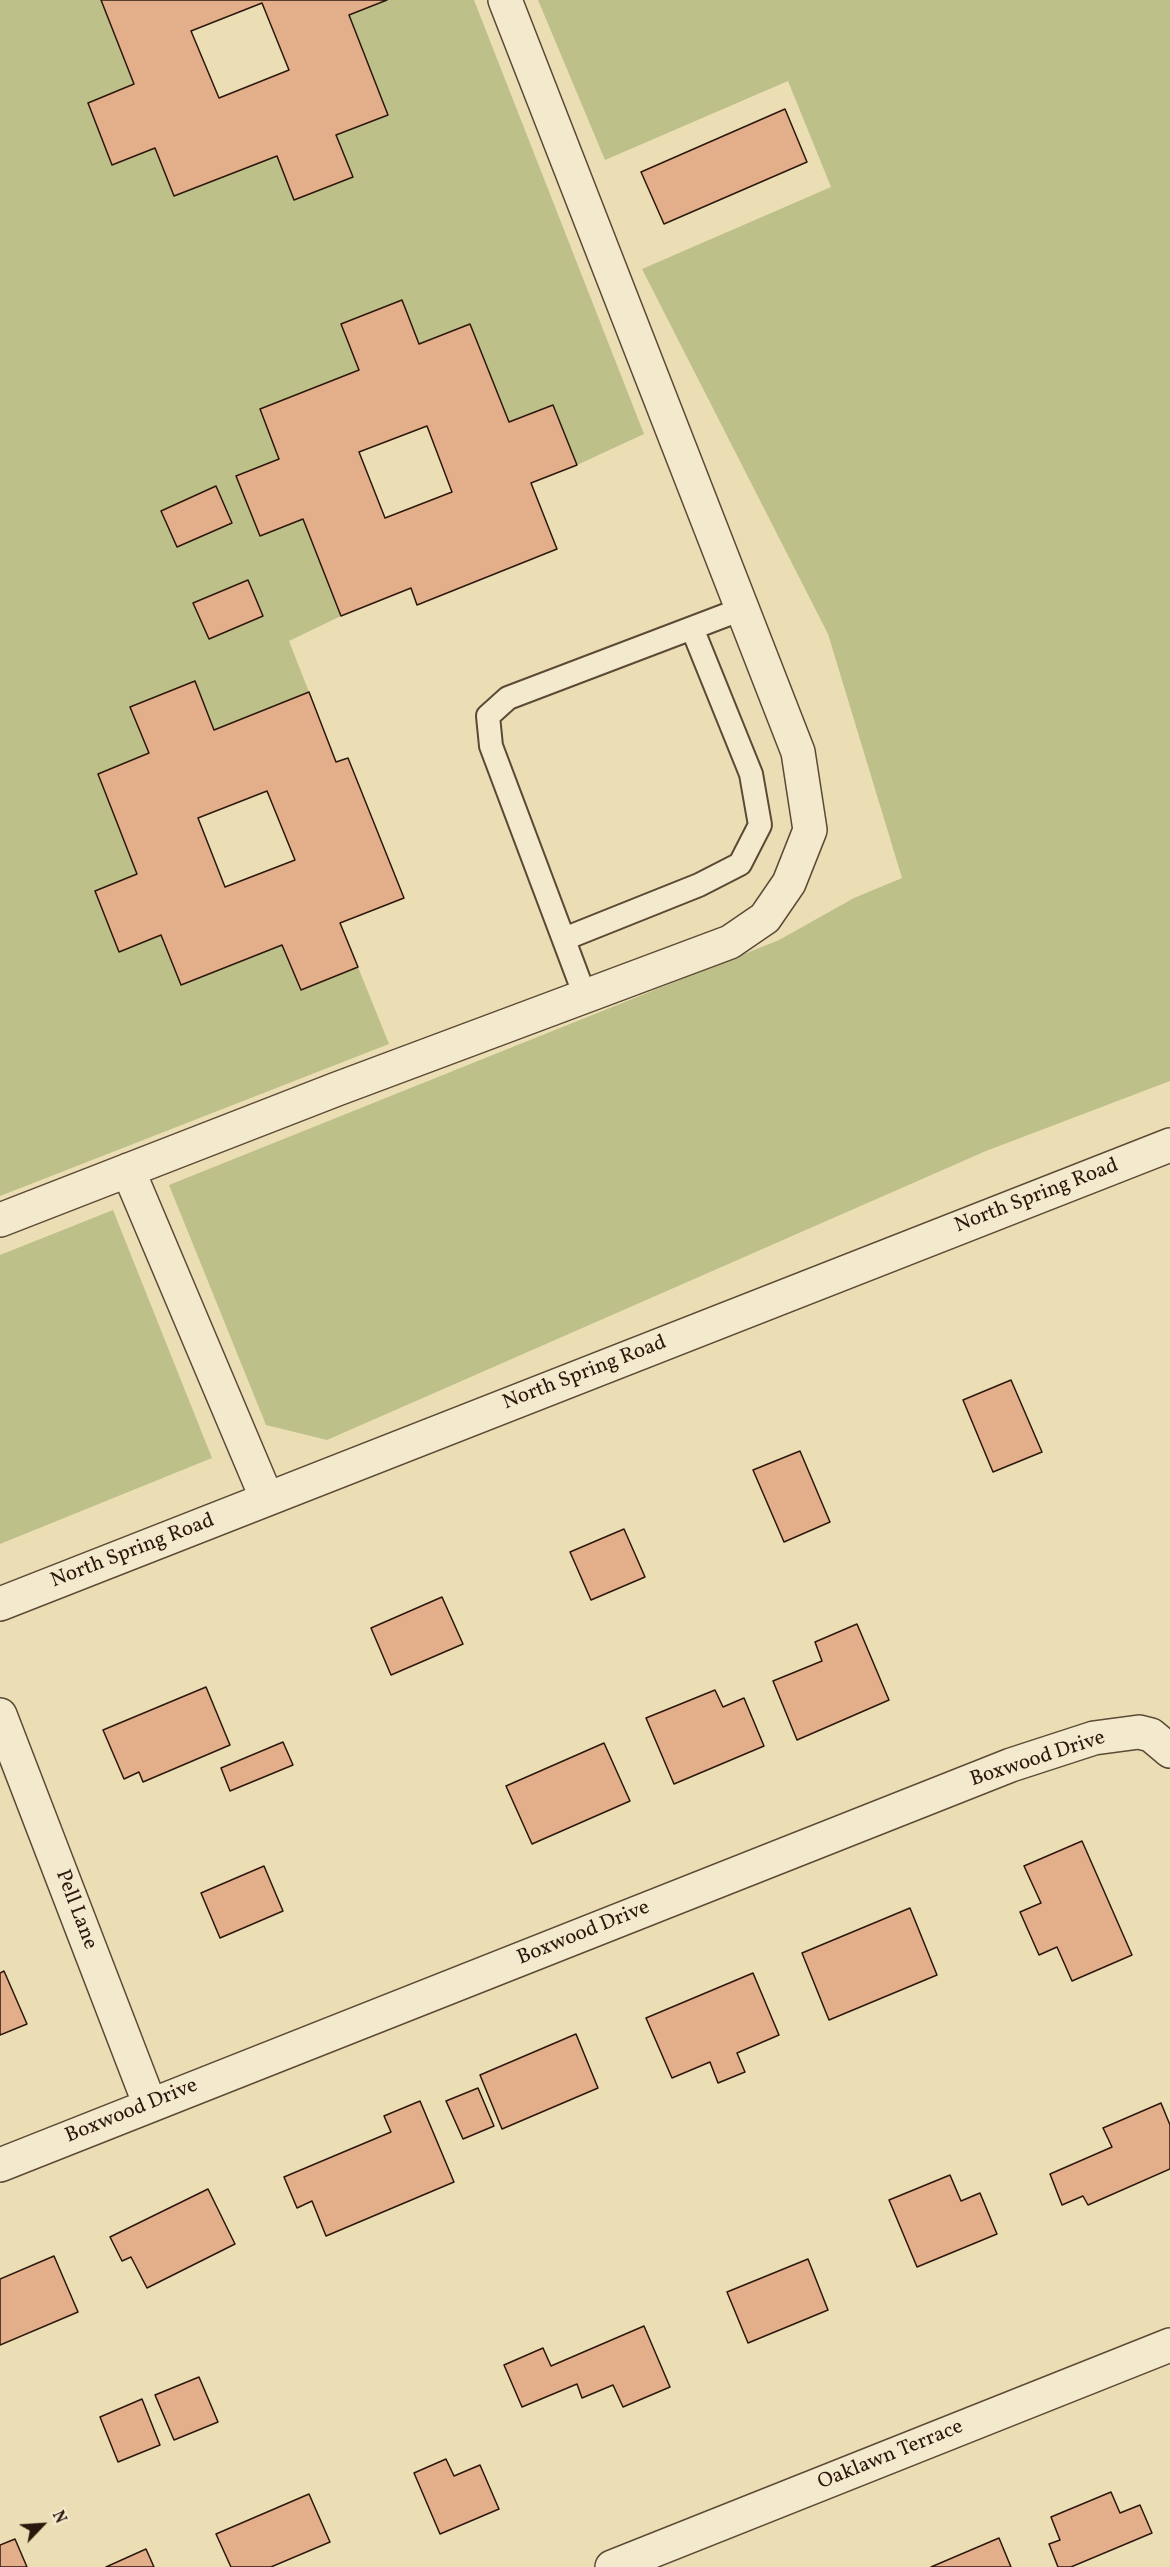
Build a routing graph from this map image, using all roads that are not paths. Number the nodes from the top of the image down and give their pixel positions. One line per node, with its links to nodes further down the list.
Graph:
1 (505, 0): 2 (street)
2 (742, 609): 3 (lane); 5 (street)
3 (692, 628): 4 (lane); 4 (lane)
4 (564, 939): 5 (lane)
5 (585, 996): 7 (street)
6 (1170, 1145): 9 (street, North Spring Road)
7 (128, 1170): 8 (street); 9 (street)
8 (0, 1220)
9 (267, 1499): 10 (street, North Spring Road)
10 (0, 1604)
11 (0, 1715): 13 (street, Pell Lane)
12 (1170, 1751): 13 (street, Boxwood Drive)
13 (150, 2105): 14 (street, Boxwood Drive)
14 (0, 2165)
15 (1170, 2345): 16 (street, Oaklawn Terrace)
16 (612, 2567)

